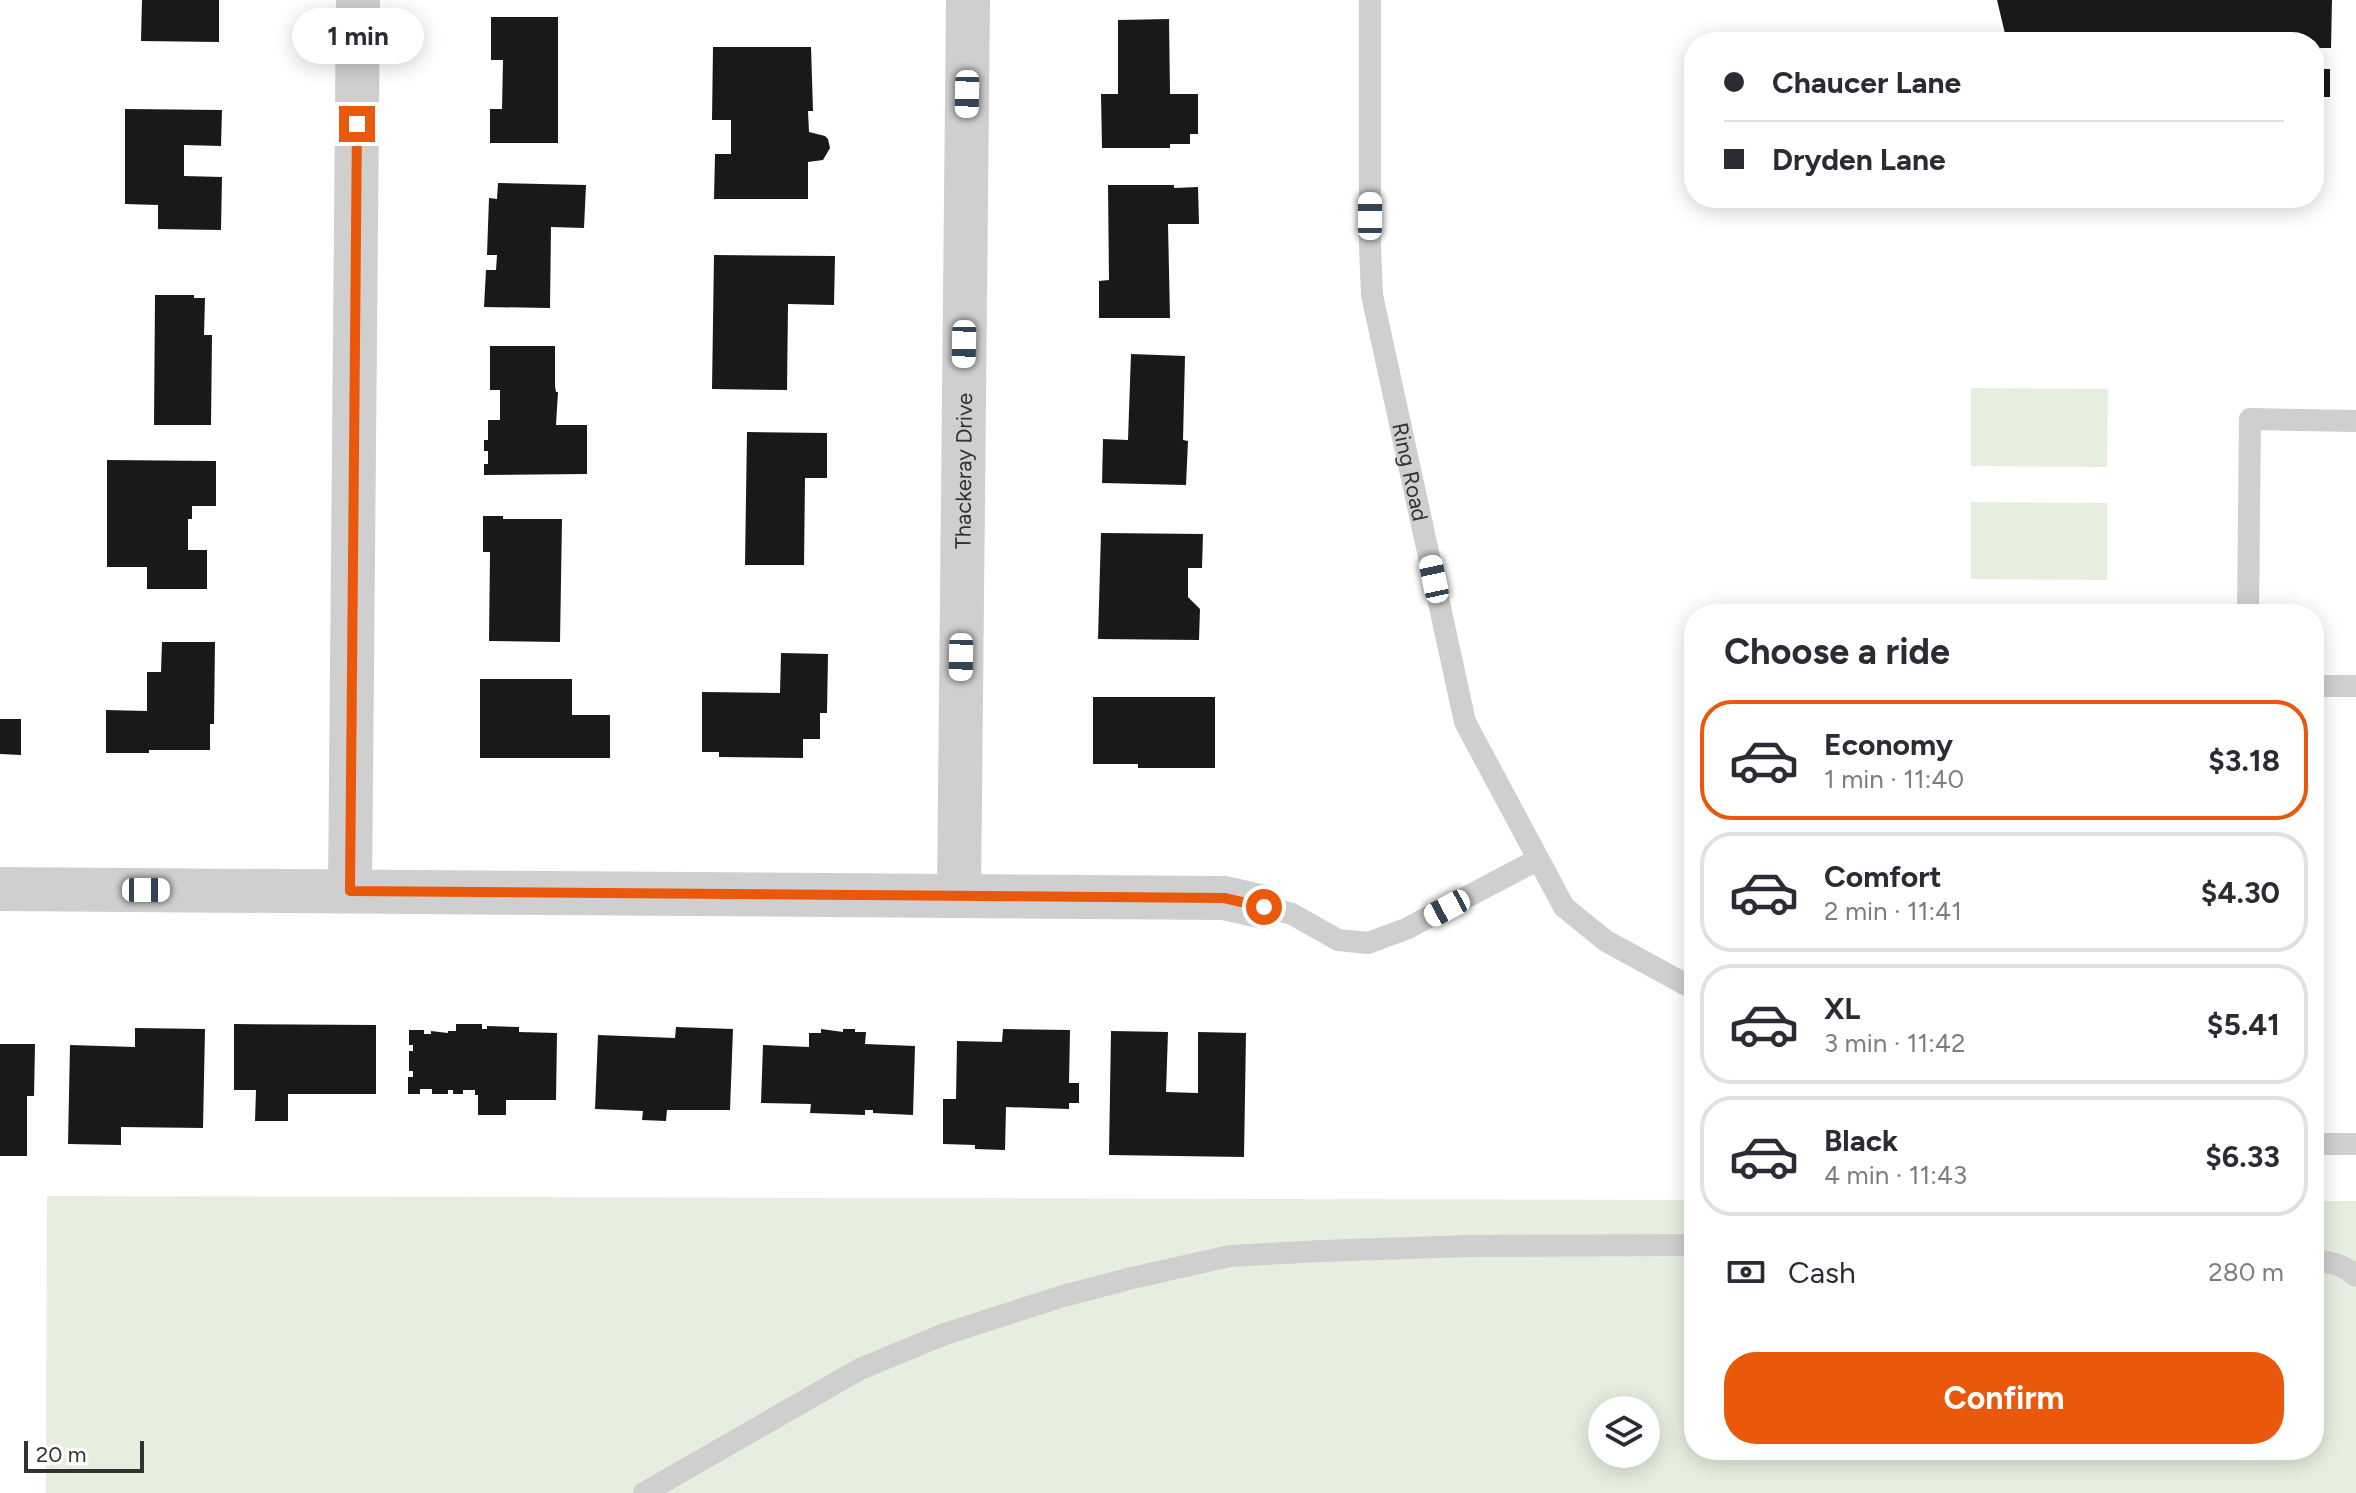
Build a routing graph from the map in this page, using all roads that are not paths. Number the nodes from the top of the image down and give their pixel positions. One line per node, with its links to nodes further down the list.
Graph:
1 (358, 0): 10 (street)
2 (968, 0): 11 (street, Thackeray Drive)
3 (1370, 0): 8 (lane, Ring Road)
4 (2356, 421): 5 (lane)
5 (2248, 604)
6 (2324, 686): 7 (lane)
7 (2356, 686)
8 (1537, 860): 12 (lane); 13 (lane, Ring Road)
9 (0, 889): 10 (street)
10 (350, 891): 11 (street)
11 (959, 895): 12 (street)
12 (1264, 907)
13 (1684, 984)
14 (2324, 1144): 15 (lane)
15 (2356, 1144)
16 (1684, 1245): 19 (lane)
17 (2324, 1261): 18 (lane)
18 (2356, 1276)
19 (644, 1493)

